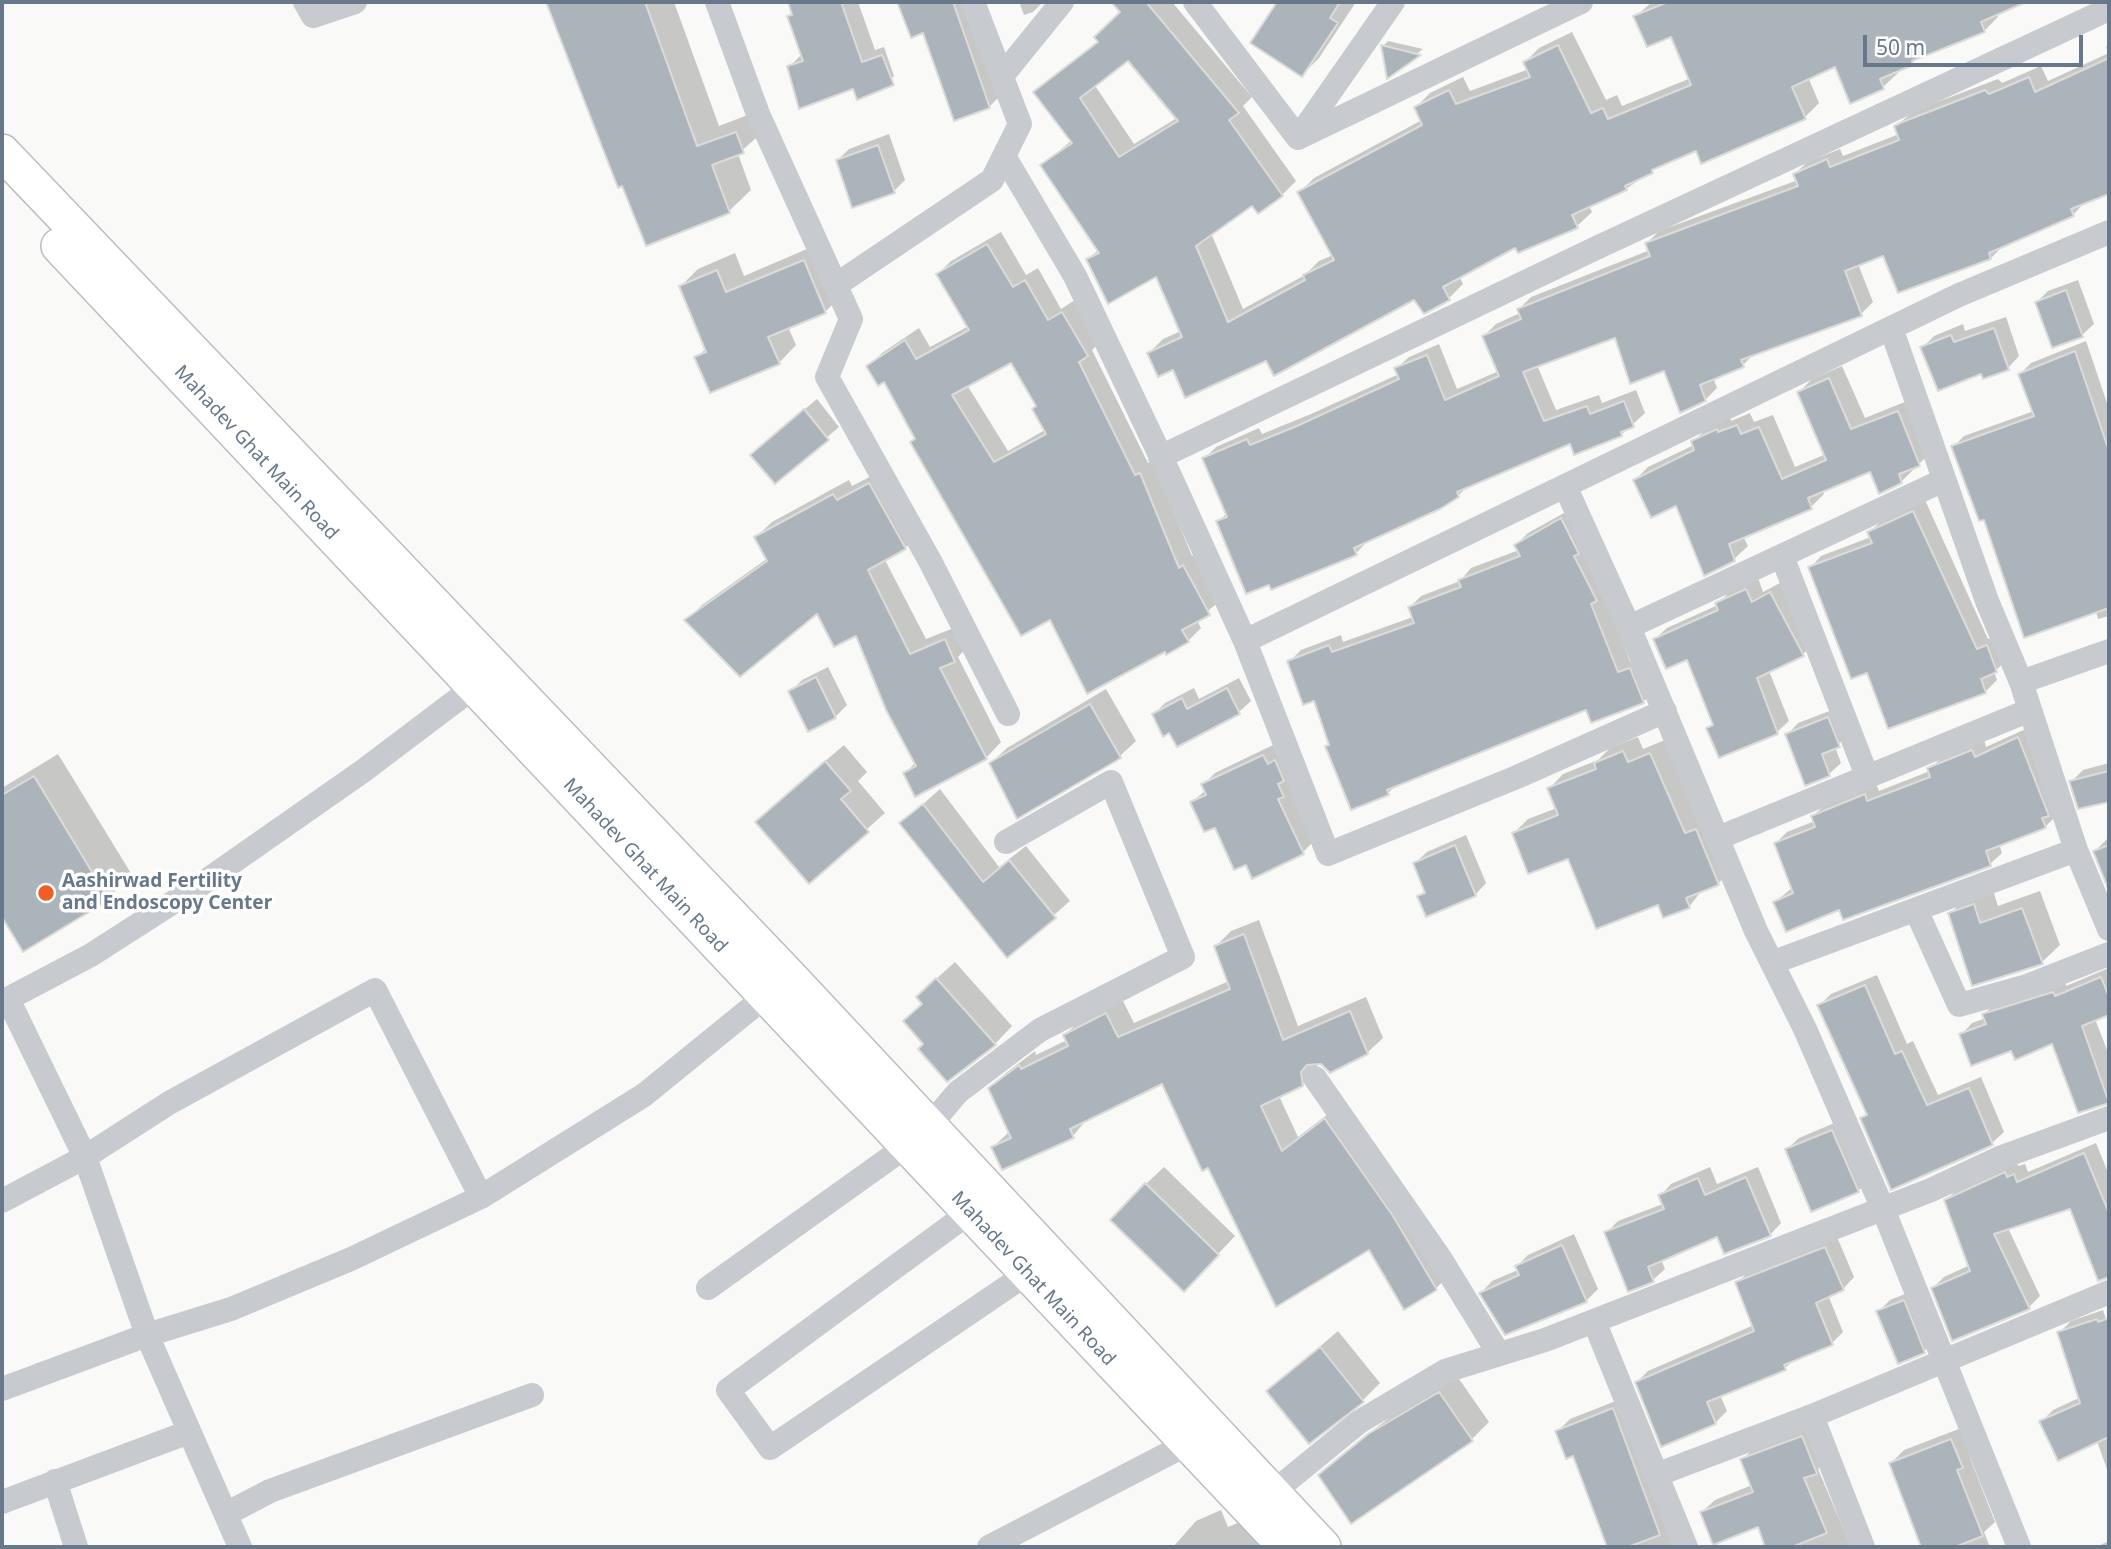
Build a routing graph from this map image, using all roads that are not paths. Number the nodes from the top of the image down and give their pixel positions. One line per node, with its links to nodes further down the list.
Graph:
1 (305, 2): 2 (street)
2 (355, 2)
3 (717, 2): 16 (street)
4 (973, 2): 10 (street)
5 (1062, 2): 10 (street)
6 (1195, 2): 11 (street)
7 (1392, 2): 11 (street)
8 (1581, 2): 11 (street)
9 (2109, 9): 18 (street)
10 (1002, 76): 13 (street)
11 (1298, 138)
12 (2, 152): 25 (street)
13 (1004, 156): 16 (street); 18 (street)
14 (2, 186): 25 (street, Mahadev Ghat Main Road)
15 (2109, 232): 17 (street)
16 (836, 285): 29 (street)
17 (1891, 328): 19 (street); 20 (street)
18 (1160, 457): 23 (street)
19 (1944, 480): 21 (street); 26 (street)
20 (1566, 488): 22 (street); 23 (street)
21 (1782, 556): 22 (street); 30 (street)
22 (1629, 627): 28 (street)
23 (1245, 641): 28 (street)
24 (2109, 651): 26 (street)
25 (486, 678): 38 (street, Mahadev Ghat Main Road); 39 (street)
26 (2021, 682): 27 (street)
27 (2030, 710): 30 (street); 33 (street)
28 (1665, 711): 31 (street)
29 (1008, 714)
30 (1867, 776): 31 (street)
31 (1718, 838): 37 (street)
32 (1006, 842): 42 (street)
33 (2076, 850): 34 (street); 35 (street)
34 (1916, 910): 36 (street); 37 (street)
35 (2109, 929)
36 (2109, 954)
37 (1774, 962): 46 (street)
38 (778, 986): 42 (street, Mahadev Ghat Main Road); 44 (street)
39 (5, 1000): 43 (street)
40 (1315, 1078): 53 (street)
41 (2109, 1118): 46 (street)
42 (918, 1136): 47 (street, Mahadev Ghat Main Road); 49 (street); 63 (street)
43 (85, 1157): 44 (street); 45 (street); 52 (street)
44 (481, 1197): 52 (street)
45 (2, 1201)
46 (1883, 1209): 51 (street); 54 (street)
47 (971, 1212): 48 (street, Mahadev Ghat Main Road); 48 (street)
48 (1028, 1273): 59 (street, Mahadev Ghat Main Road)
49 (708, 1288)
50 (2109, 1292): 54 (street)
51 (1594, 1321): 53 (street); 60 (street)
52 (147, 1335): 55 (street); 58 (street)
53 (1499, 1354): 63 (street)
54 (1943, 1359): 57 (street); 72 (street)
55 (2, 1389)
56 (532, 1395): 64 (street)
57 (1812, 1416): 60 (street); 71 (street)
58 (189, 1432): 61 (street); 64 (street)
59 (1189, 1444): 63 (street, Mahadev Ghat Main Road); 67 (street)
60 (1656, 1475): 70 (street)
61 (55, 1481): 62 (street); 65 (street)
62 (2, 1502)
63 (1261, 1502): 68 (street, Mahadev Ghat Main Road); 69 (street)
64 (226, 1514): 66 (street)
65 (76, 1547)
66 (240, 1547)
67 (989, 1547)
68 (1286, 1547)
69 (1323, 1547)
70 (1686, 1547)
71 (1863, 1547)
72 (2019, 1547)

